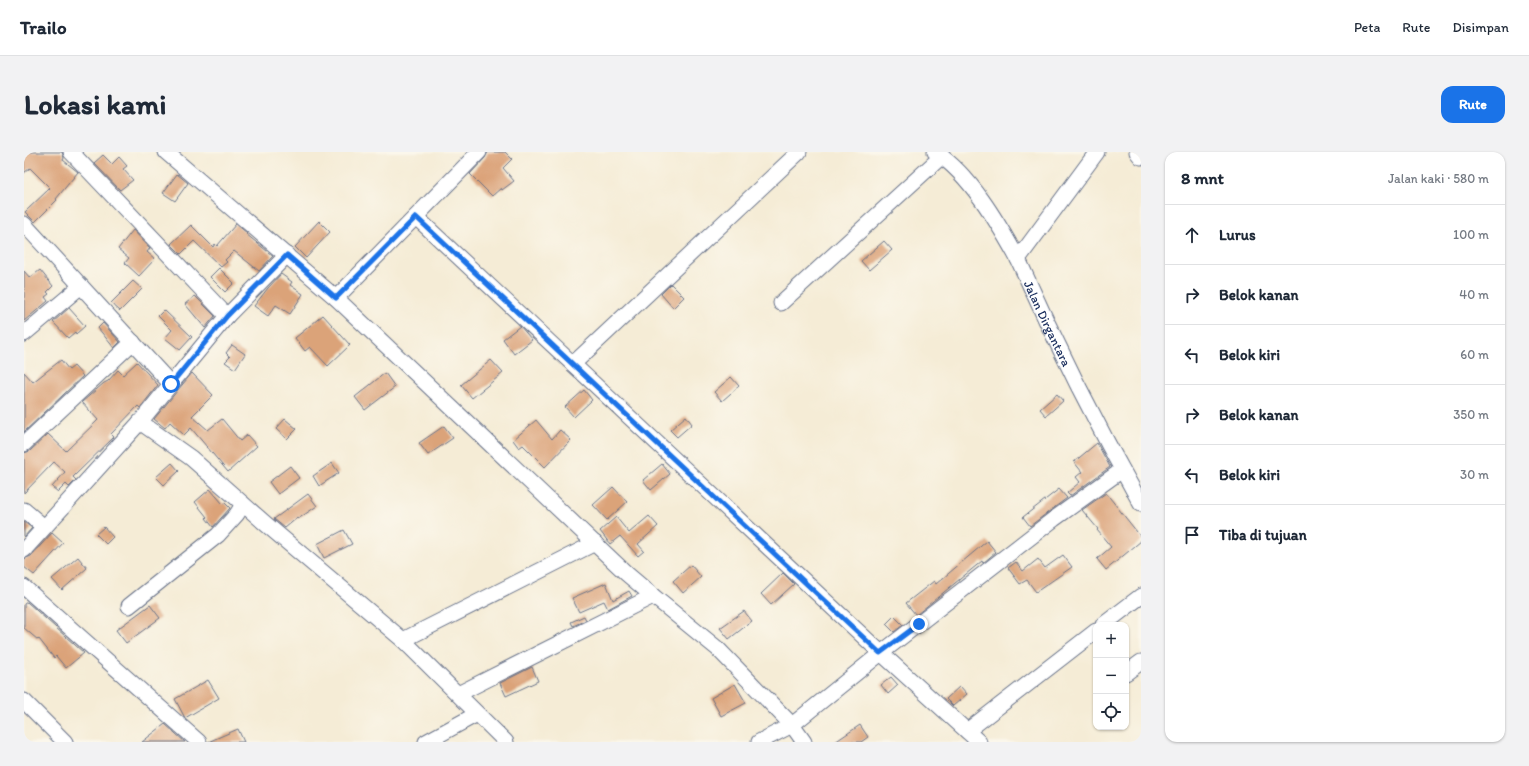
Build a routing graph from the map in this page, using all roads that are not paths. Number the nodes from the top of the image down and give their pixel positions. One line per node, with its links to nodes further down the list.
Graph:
1 (71, 152): 16 (street)
2 (166, 152): 11 (street)
3 (479, 152): 9 (street)
4 (799, 152): 19 (street)
5 (1097, 152): 12 (street)
6 (1137, 152): 8 (street)
7 (938, 154): 12 (street, Jalan Dirgantara); 15 (street)
8 (1141, 157)
9 (416, 217): 14 (street); 19 (street)
10 (24, 226): 13 (street)
11 (287, 255): 14 (street); 16 (street)
12 (1018, 259): 23 (street, Jalan Dirgantara)
13 (81, 286): 17 (street); 18 (street)
14 (336, 298): 28 (street)
15 (781, 303)
16 (227, 316): 20 (street)
17 (24, 334)
18 (133, 342): 20 (street); 22 (street)
19 (573, 364): 37 (street)
20 (171, 384): 21 (street)
21 (140, 422): 24 (street); 27 (street)
22 (24, 444)
23 (1122, 470): 25 (street, Jalan Dirgantara); 37 (street)
24 (243, 504): 33 (street); 36 (street)
25 (1141, 504)
26 (24, 510): 27 (street)
27 (44, 527): 29 (street)
28 (595, 543): 31 (street); 36 (street)
29 (24, 550)
30 (24, 587): 46 (street)
31 (653, 596): 40 (street); 43 (street)
32 (1141, 596): 34 (street)
33 (129, 606)
34 (1107, 622)
35 (1093, 633): 44 (street)
36 (403, 640): 40 (street)
37 (880, 653): 43 (street); 44 (street)
38 (1141, 662): 39 (street)
39 (1129, 671)
40 (458, 694): 42 (street)
41 (24, 700): 45 (street)
42 (477, 714): 47 (street); 48 (street)
43 (792, 725): 49 (street); 50 (street)
44 (967, 731): 51 (street)
45 (65, 742)
46 (198, 742)
47 (426, 742)
48 (506, 742)
49 (759, 742)
50 (804, 742)
51 (979, 742)

